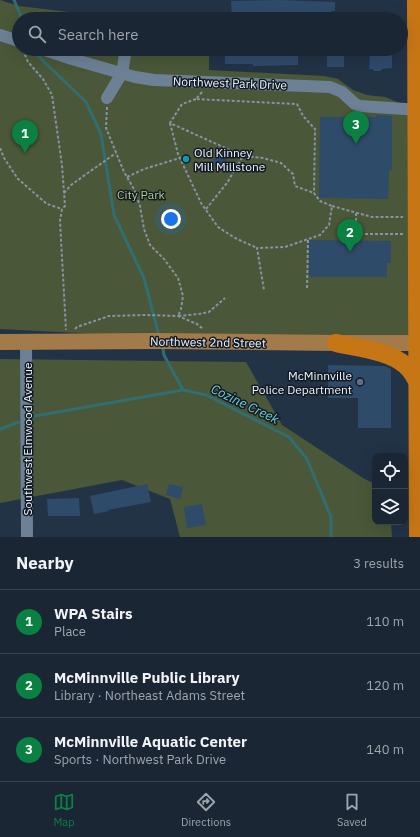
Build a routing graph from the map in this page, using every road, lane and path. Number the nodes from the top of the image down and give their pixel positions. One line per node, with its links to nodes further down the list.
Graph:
1 (416, 0): 11 (highway)
2 (0, 35): 3 (street)
3 (12, 39)
4 (25, 56): 18 (path)
5 (63, 56): 7 (street, Northwest Park Drive)
6 (125, 56): 7 (street)
7 (122, 73): 8 (street, Northwest Park Drive); 9 (street)
8 (208, 82): 10 (path); 11 (street, Northwest Park Drive)
9 (107, 98): 14 (path)
10 (196, 99): 12 (path); 19 (path)
11 (418, 110): 24 (highway)
12 (170, 123): 15 (path); 16 (path)
13 (0, 148): 21 (path)
14 (116, 153): 17 (path); 18 (path)
15 (244, 156): 19 (path); 22 (path)
16 (180, 158): 17 (path); 22 (path)
17 (127, 177): 30 (path)
18 (64, 193): 21 (path)
19 (314, 194): 20 (path)
20 (332, 206): 23 (path); 25 (path)
21 (62, 209): 31 (path)
22 (205, 209): 26 (path)
23 (356, 213): 24 (path); 24 (path)
24 (415, 226): 36 (highway)
25 (308, 240): 26 (path); 27 (path)
26 (257, 248): 28 (path)
27 (307, 288)
28 (264, 290)
29 (224, 298): 30 (path)
30 (178, 316): 31 (path); 32 (path)
31 (66, 341): 32 (main road, Northwest 2nd Street); 34 (main road, Northwest 2nd Street)
32 (216, 341): 35 (main road, Northwest 2nd Street)
33 (0, 342): 34 (main road, Northwest 2nd Street)
34 (26, 342): 39 (street, Southwest Elmwood Avenue)
35 (336, 343): 36 (main road, Northwest 2nd Street); 37 (highway)
36 (418, 343): 37 (highway)
37 (417, 381): 38 (highway)
38 (418, 460): 40 (highway)
39 (27, 537)
40 (418, 537)

